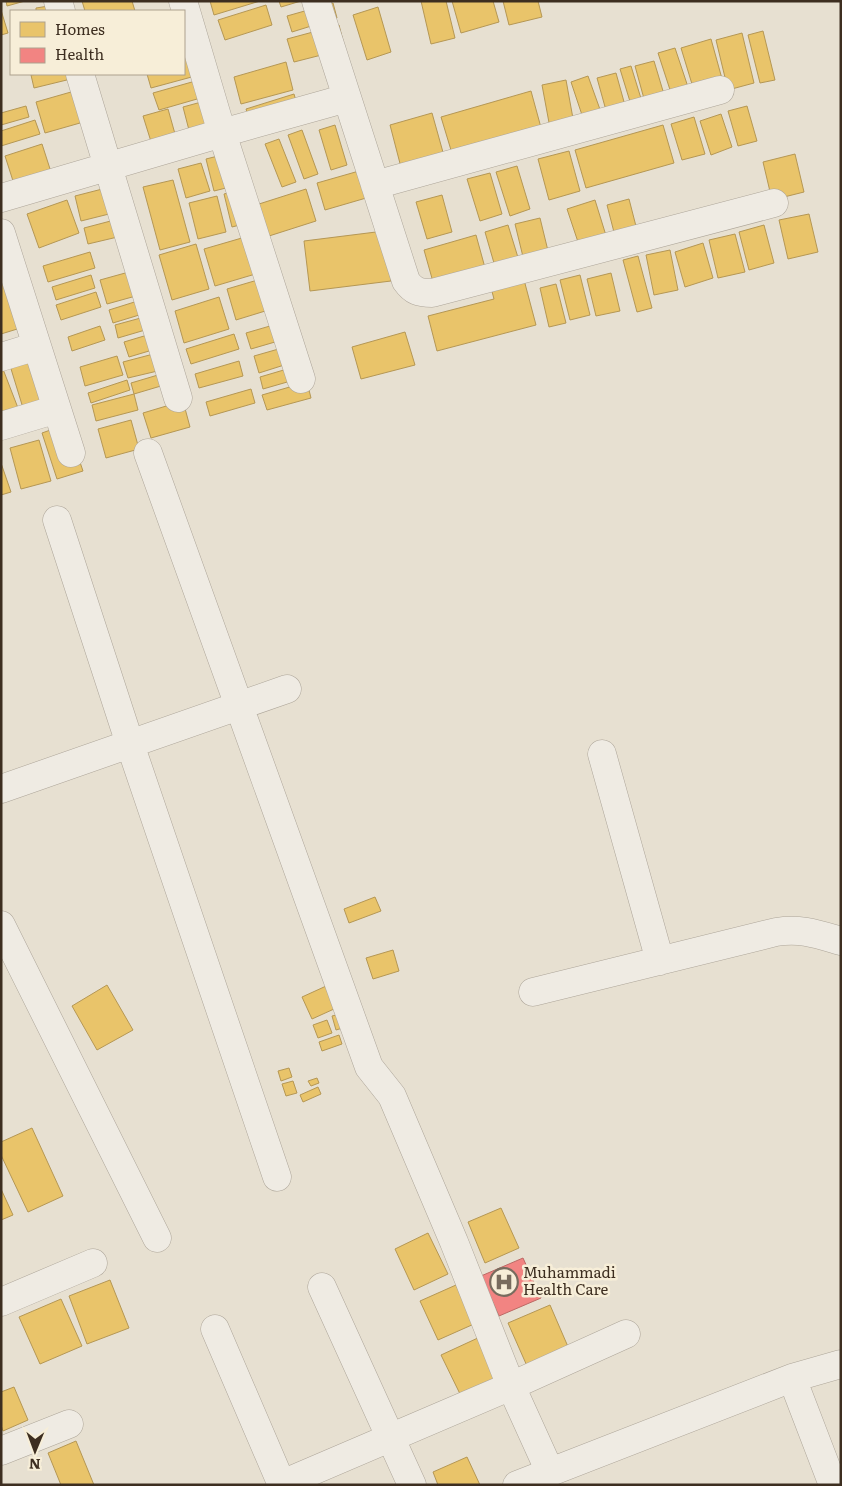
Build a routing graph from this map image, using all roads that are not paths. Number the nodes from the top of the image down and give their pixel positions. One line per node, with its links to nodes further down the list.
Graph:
1 (183, 1): 6 (street)
2 (318, 2): 5 (street)
3 (80, 75): 7 (street)
4 (720, 90): 8 (street)
5 (347, 98): 6 (street); 8 (street)
6 (222, 133): 7 (street); 15 (street)
7 (108, 167): 9 (street); 16 (street)
8 (375, 185): 10 (street)
9 (1, 198)
10 (774, 203)
11 (1, 233): 12 (street)
12 (7, 272): 13 (street)
13 (37, 346): 14 (street); 17 (street)
14 (1, 357)
15 (301, 379)
16 (178, 398)
17 (57, 409): 18 (street); 19 (street)
18 (1, 426)
19 (71, 453)
20 (148, 453): 23 (street)
21 (57, 520): 24 (street)
22 (287, 689): 23 (street)
23 (239, 706): 24 (street); 40 (street)
24 (130, 744): 26 (street); 31 (street)
25 (602, 754): 29 (street)
26 (1, 789)
27 (1, 925): 32 (street)
28 (841, 941): 29 (street)
29 (660, 961): 30 (street)
30 (534, 992)
31 (278, 1176)
32 (157, 1238)
33 (93, 1263): 35 (street)
34 (322, 1287): 42 (street)
35 (1, 1302)
36 (215, 1329): 45 (street)
37 (626, 1334): 40 (street)
38 (841, 1364): 39 (street)
39 (792, 1378): 44 (street); 48 (street)
40 (511, 1386): 42 (street); 44 (street)
41 (69, 1424): 43 (street)
42 (390, 1438): 45 (street); 46 (street)
43 (1, 1451)
44 (550, 1472): 47 (street)
45 (282, 1485)
46 (412, 1485)
47 (517, 1485)
48 (833, 1485)

